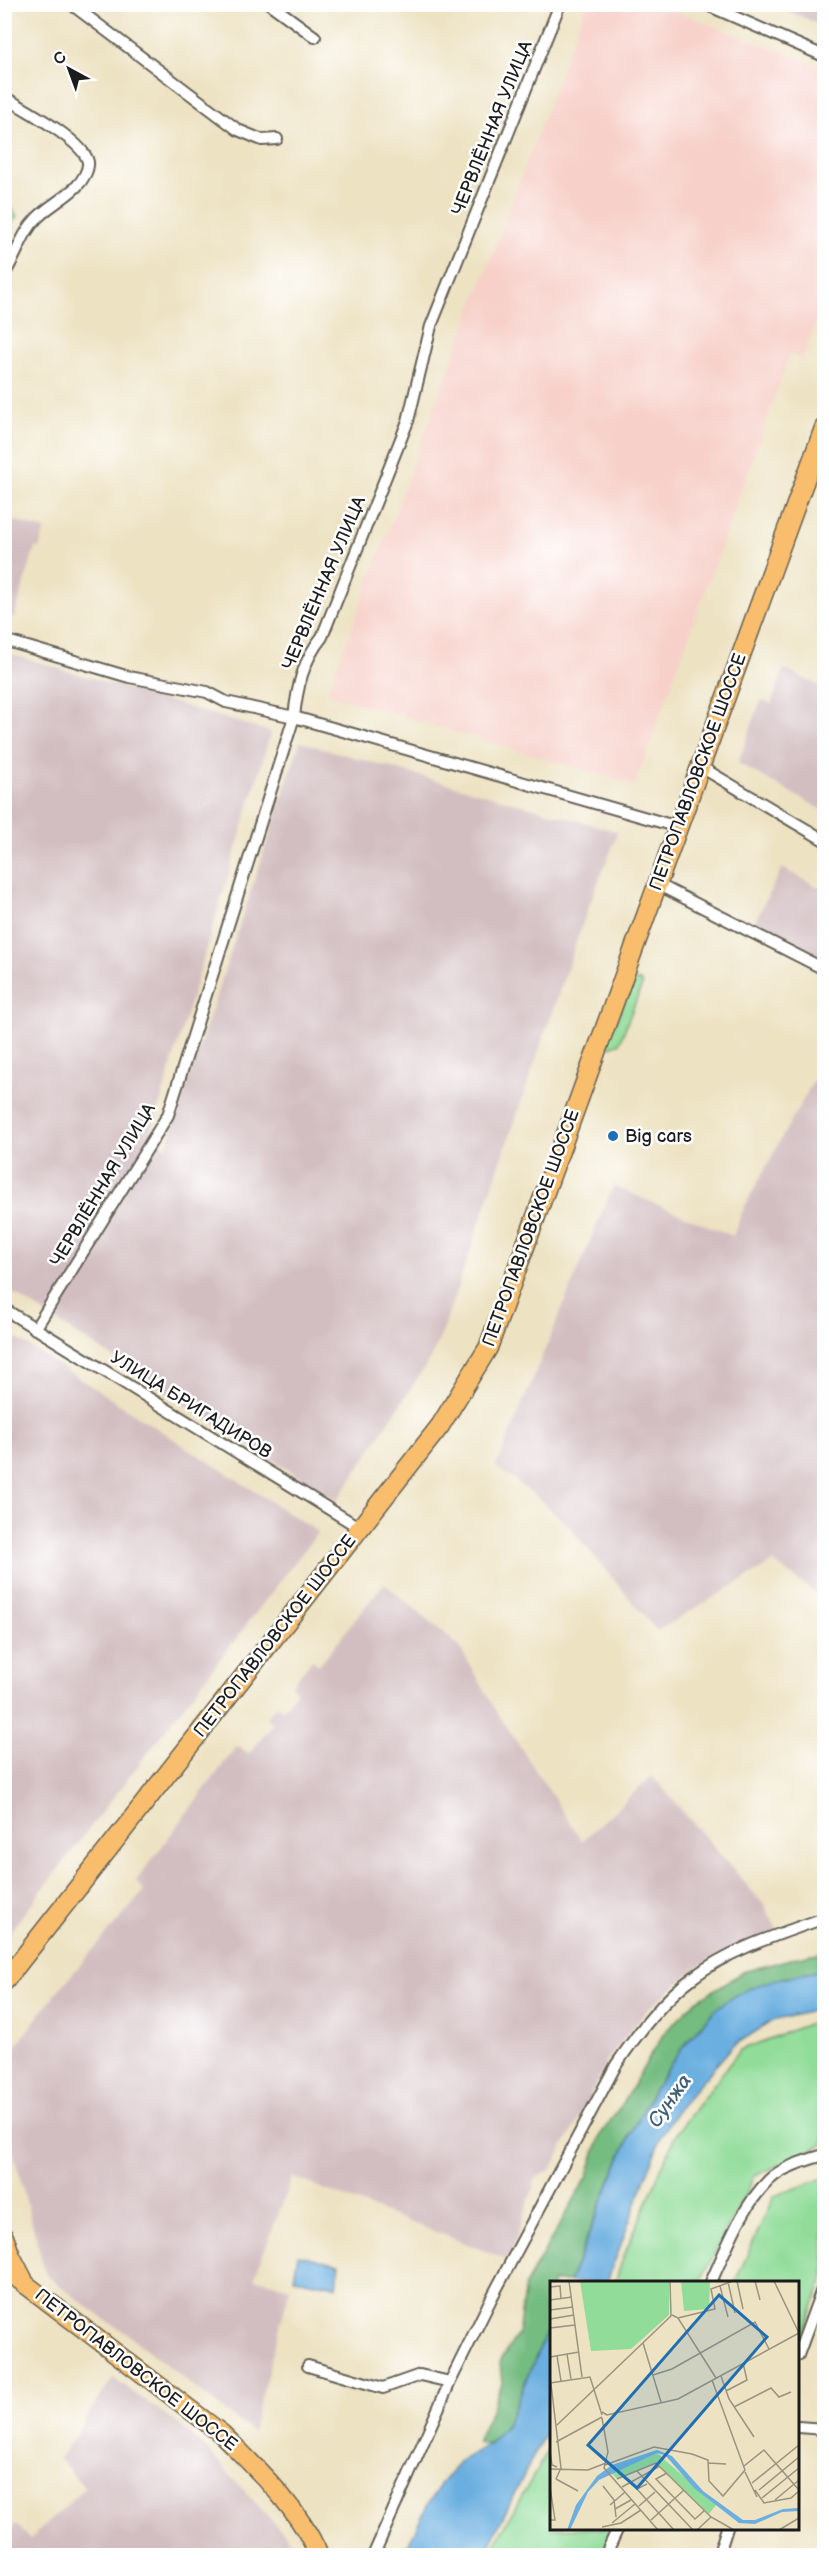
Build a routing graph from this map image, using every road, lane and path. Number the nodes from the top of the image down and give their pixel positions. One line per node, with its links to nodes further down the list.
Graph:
1 (71, 4): 8 (street)
2 (270, 4): 5 (street)
3 (560, 4): 13 (street, ЧЕРВЛЁННАЯ УЛИЦА)
4 (705, 4): 6 (street)
5 (315, 37)
6 (825, 56)
7 (4, 97): 9 (street)
8 (277, 139)
9 (4, 274)
10 (825, 428): 11 (main road, ПЕТРОПАВЛОВСКОЕ ШОССЕ)
11 (818, 463): 14 (main road, ПЕТРОПАВЛОВСКОЕ ШОССЕ)
12 (4, 640): 13 (street)
13 (294, 717): 15 (street); 20 (street, ЧЕРВЛЁННАЯ УЛИЦА)
14 (701, 767): 15 (main road, ПЕТРОПАВЛОВСКОЕ ШОССЕ); 16 (street)
15 (678, 827): 17 (main road, ПЕТРОПАВЛОВСКОЕ ШОССЕ)
16 (825, 840)
17 (657, 884): 18 (street); 21 (main road, ПЕТРОПАВЛОВСКОЕ ШОССЕ)
18 (825, 969)
19 (4, 1309): 20 (street, УЛИЦА БРИГАДИРОВ)
20 (35, 1329): 21 (street, УЛИЦА БРИГАДИРОВ)
21 (360, 1528): 23 (main road, ПЕТРОПАВЛОВСКОЕ ШОССЕ)
22 (825, 1918): 32 (street)
23 (4, 1982)
24 (825, 2155): 27 (street)
25 (4, 2237): 29 (main road, ПЕТРОПАВЛОВСКОЕ ШОССЕ)
26 (4, 2268): 29 (main road)
27 (712, 2281)
28 (825, 2284): 30 (street)
29 (27, 2285): 37 (main road, ПЕТРОПАВЛОВСКОЕ ШОССЕ)
30 (799, 2352)
31 (308, 2366): 32 (street)
32 (450, 2382): 38 (street)
33 (799, 2427): 34 (street)
34 (825, 2429)
35 (618, 2530): 39 (street)
36 (727, 2530): 40 (street)
37 (319, 2556)
38 (373, 2556)
39 (605, 2556)
40 (718, 2556)

